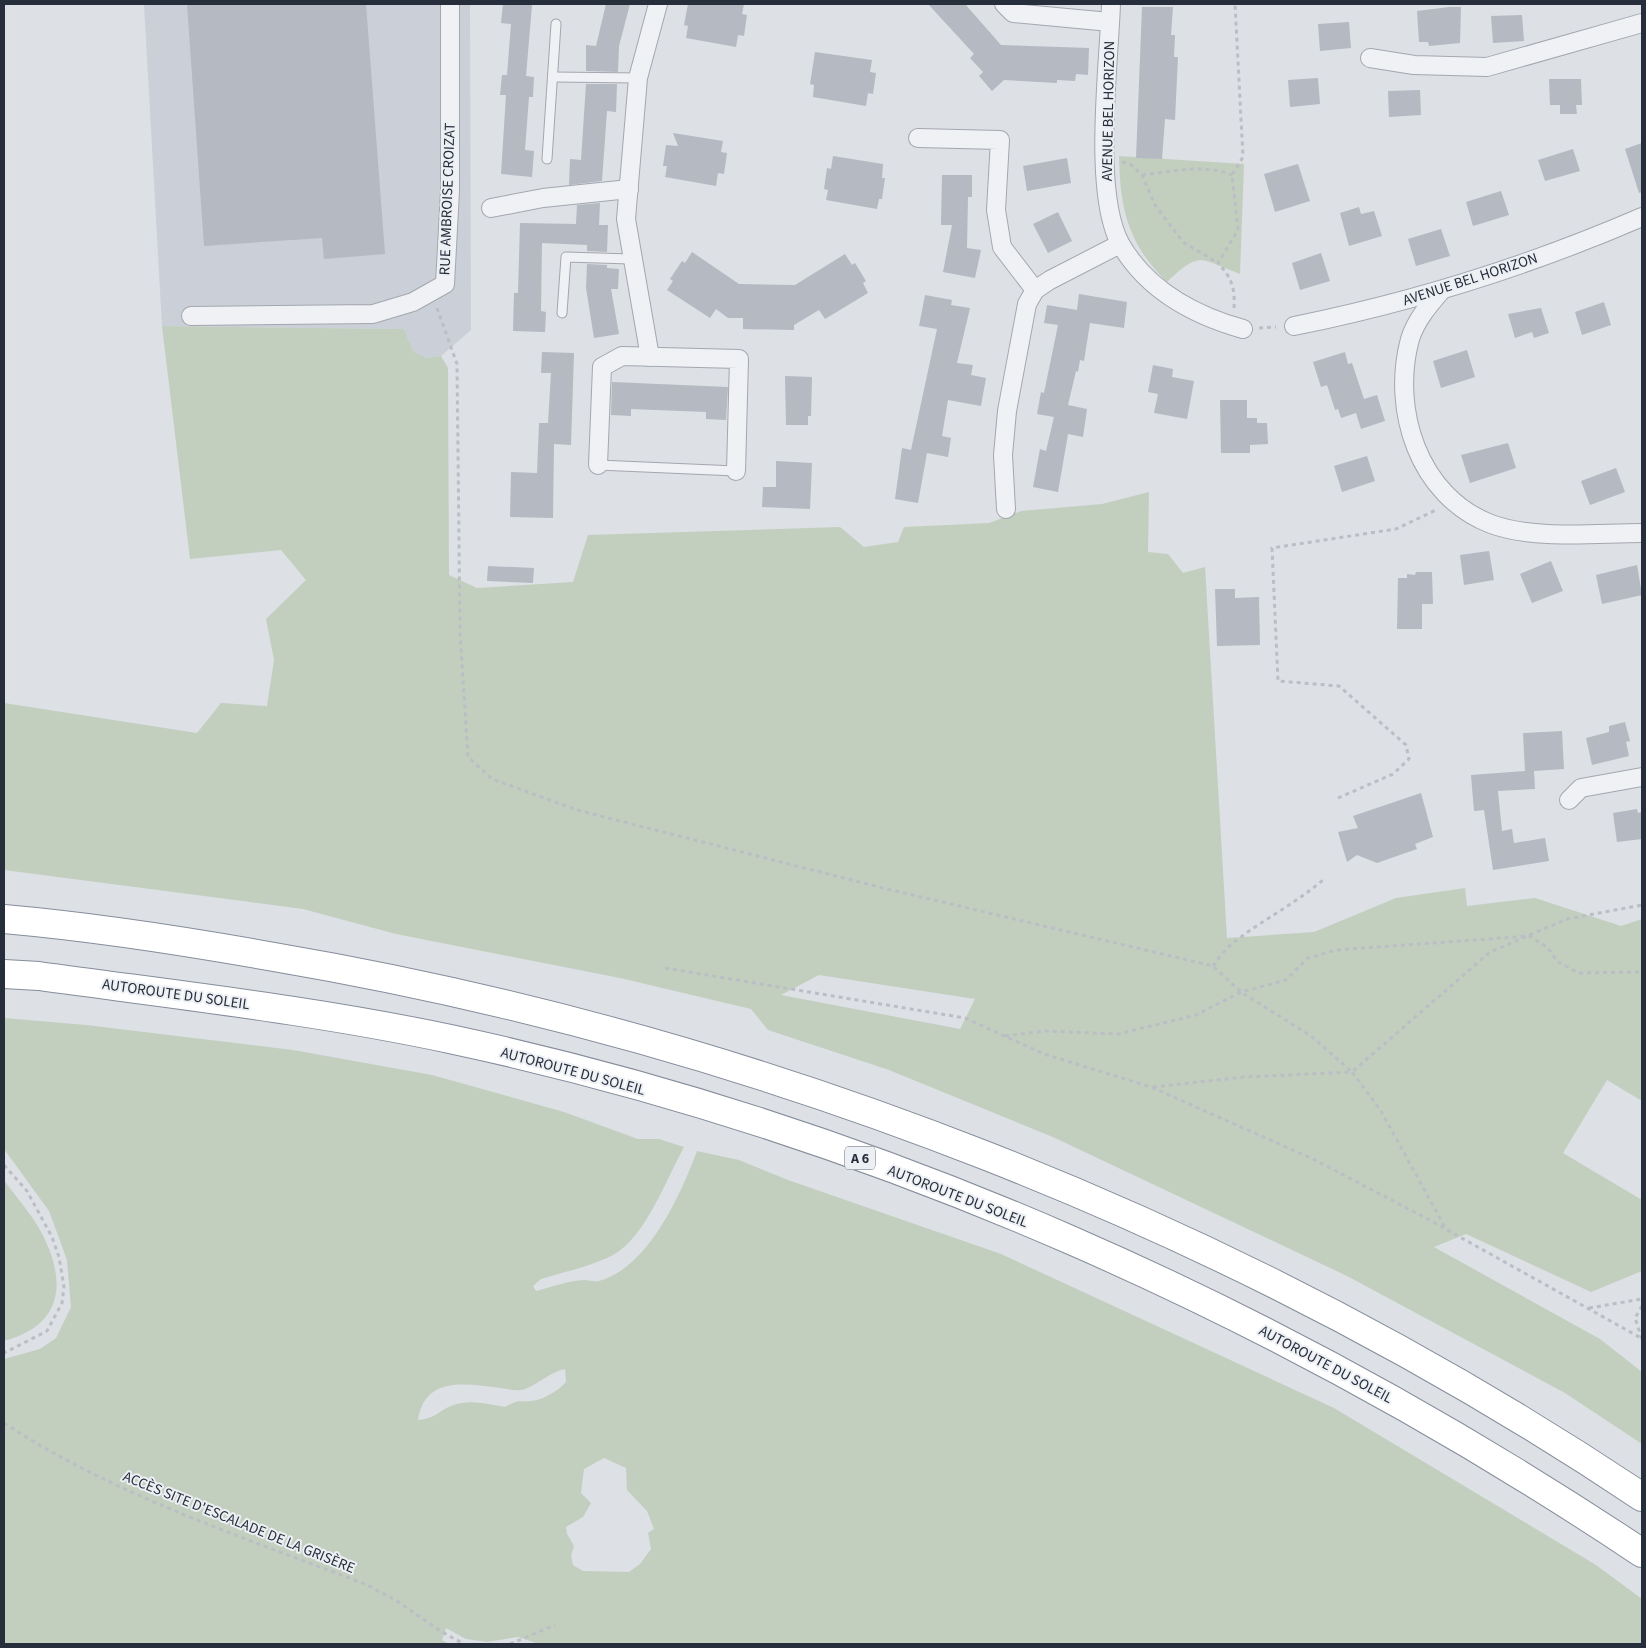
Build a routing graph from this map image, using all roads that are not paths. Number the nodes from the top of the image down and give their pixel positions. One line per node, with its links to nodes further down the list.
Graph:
1 (450, 4): 21 (street, RUE AMBROISE CROIZAT)
2 (658, 4): 10 (street)
3 (1004, 4): 5 (street)
4 (1111, 4): 5 (street, AVENUE BEL HORIZON)
5 (1110, 22): 16 (street, AVENUE BEL HORIZON)
6 (1642, 23): 8 (street)
7 (556, 24): 9 (lane)
8 (1370, 58)
9 (553, 77): 10 (lane); 12 (lane)
10 (638, 78): 13 (street)
11 (918, 138): 18 (street)
12 (546, 160)
13 (629, 189): 14 (street); 17 (street)
14 (491, 208)
15 (1642, 217): 19 (street, AVENUE BEL HORIZON)
16 (1120, 244): 18 (street); 23 (street, AVENUE BEL HORIZON)
17 (631, 259): 20 (lane); 24 (street)
18 (1035, 290): 27 (street)
19 (1440, 291): 22 (street, AVENUE BEL HORIZON); 28 (street)
20 (562, 313)
21 (191, 316)
22 (1294, 326)
23 (1238, 327)
24 (650, 357): 25 (street); 26 (street)
25 (598, 465): 26 (lane)
26 (736, 471)
27 (1006, 509)
28 (1642, 533)
29 (1642, 776): 30 (street)
30 (1569, 800)
31 (4, 920): 33 (highway)
32 (4, 974): 34 (highway, AUTOROUTE DU SOLEIL / A 6)
33 (1642, 1497)
34 (1642, 1552)

